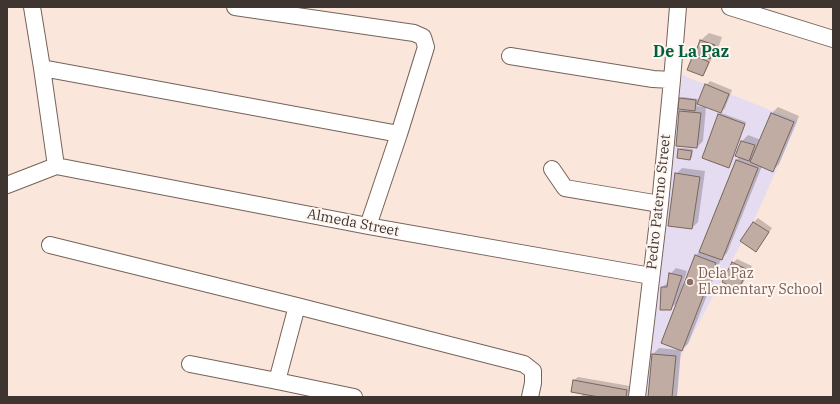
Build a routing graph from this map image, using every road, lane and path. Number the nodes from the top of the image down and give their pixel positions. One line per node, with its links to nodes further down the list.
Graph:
1 (32, 7): 7 (street)
2 (234, 7): 9 (street)
3 (678, 7): 8 (street, Pedro Paterno Street)
4 (730, 7): 5 (street)
5 (833, 39)
6 (510, 56): 8 (street)
7 (42, 68): 9 (street); 10 (street)
8 (672, 80): 13 (street, Pedro Paterno Street)
9 (399, 134): 14 (street)
10 (56, 166): 12 (street); 14 (street, Almeda Street)
11 (552, 169): 13 (street)
12 (7, 185)
13 (660, 204): 16 (street, Pedro Paterno Street)
14 (368, 226): 16 (street, Almeda Street)
15 (50, 245): 17 (street)
16 (651, 276): 22 (street, Pedro Paterno Street)
17 (298, 306): 19 (street); 21 (street)
18 (190, 364): 19 (street)
19 (277, 381): 20 (street)
20 (354, 397)
21 (530, 397)
22 (637, 397)

